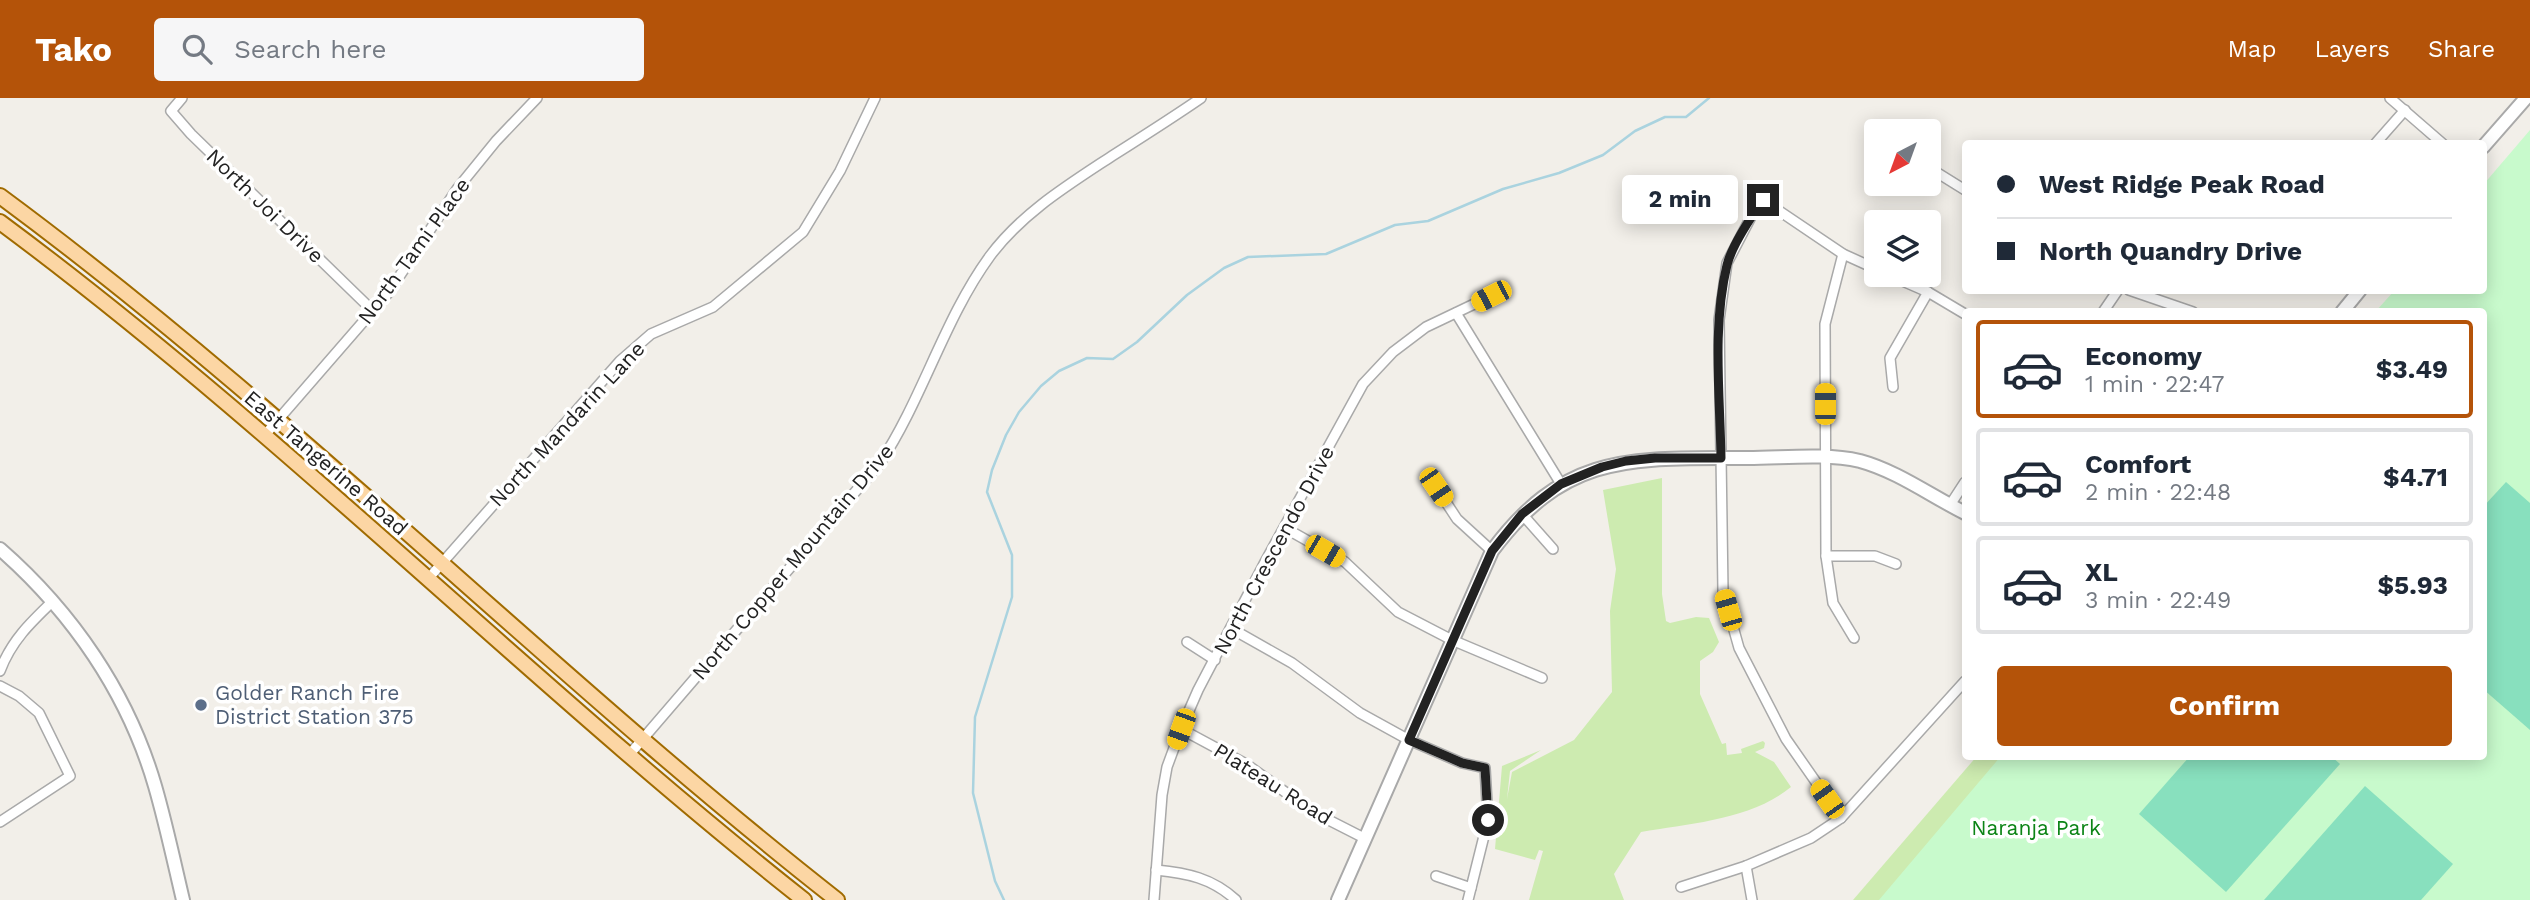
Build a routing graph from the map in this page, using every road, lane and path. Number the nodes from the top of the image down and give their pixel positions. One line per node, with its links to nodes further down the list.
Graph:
1 (182, 98): 24 (street, North Joi Drive)
2 (537, 98): 24 (street, North Tami Place)
3 (875, 98): 43 (street, North Mandarin Lane)
4 (1201, 98): 57 (street, North Copper Mountain Drive)
5 (2390, 98): 7 (street)
6 (2526, 98): 10 (street)
7 (2405, 110): 8 (street); 9 (street)
8 (2379, 140)
9 (2439, 140)
10 (2487, 142)
11 (1941, 175): 12 (street)
12 (1962, 188)
13 (0, 196): 28 (main road, East Tangerine Road)
14 (0, 222): 29 (main road, East Tangerine Road)
15 (1843, 254): 16 (street); 30 (street); 31 (street)
16 (1864, 264)
17 (1917, 287): 18 (street)
18 (1928, 292): 25 (street); 27 (street)
19 (2141, 294): 22 (street)
20 (2357, 294): 23 (street)
21 (1491, 296): 26 (street, North Crescendo Drive)
22 (2181, 308)
23 (2345, 308)
24 (373, 311): 28 (street, North Tami Place)
25 (1962, 312)
26 (1456, 313): 32 (street); 38 (street, North Crescendo Drive)
27 (1893, 387)
28 (278, 420): 29 (street, North Tami Place); 43 (main road, East Tangerine Road)
29 (264, 436): 45 (main road, East Tangerine Road)
30 (1825, 457): 31 (street); 35 (street); 42 (street)
31 (1721, 458): 32 (street); 60 (street)
32 (1561, 484): 37 (street)
33 (1436, 487): 41 (street)
34 (1962, 487): 35 (street)
35 (1950, 505): 36 (street)
36 (1962, 511)
37 (1522, 514): 40 (street); 41 (street)
38 (1285, 528): 47 (street, North Crescendo Drive); 49 (street)
39 (0, 549): 46 (street)
40 (1553, 549)
41 (1492, 551): 49 (street)
42 (1826, 556): 44 (street); 48 (street)
43 (442, 564): 45 (street, North Mandarin Lane); 57 (main road, East Tangerine Road)
44 (1896, 564)
45 (428, 579): 59 (main road, East Tangerine Road)
46 (53, 601): 52 (street); 68 (street)
47 (1232, 629): 51 (street, North Crescendo Drive); 58 (street)
48 (1854, 638)
49 (1451, 640): 53 (street); 58 (street)
50 (1187, 642): 51 (street)
51 (1215, 660): 56 (street, North Crescendo Drive)
52 (0, 671)
53 (1542, 678)
54 (1962, 684): 60 (street)
55 (0, 686): 61 (street)
56 (1181, 729): 62 (street, Plateau Road); 64 (street, North Crescendo Drive)
57 (643, 740): 59 (street, North Copper Mountain Drive); 70 (main road, East Tangerine Road)
58 (1409, 740): 62 (street); 67 (street)
59 (629, 755): 69 (main road, East Tangerine Road)
60 (1841, 818): 63 (street)
61 (0, 822)
62 (1366, 839): 73 (street)
63 (1745, 866): 66 (street); 75 (street)
64 (1156, 870): 71 (street, North Crescendo Drive); 72 (street)
65 (1436, 876): 67 (street)
66 (1681, 887)
67 (1471, 888): 74 (street)
68 (183, 900)
69 (804, 900)
70 (837, 900)
71 (1154, 900)
72 (1236, 900)
73 (1338, 900)
74 (1468, 900)
75 (1752, 900)

